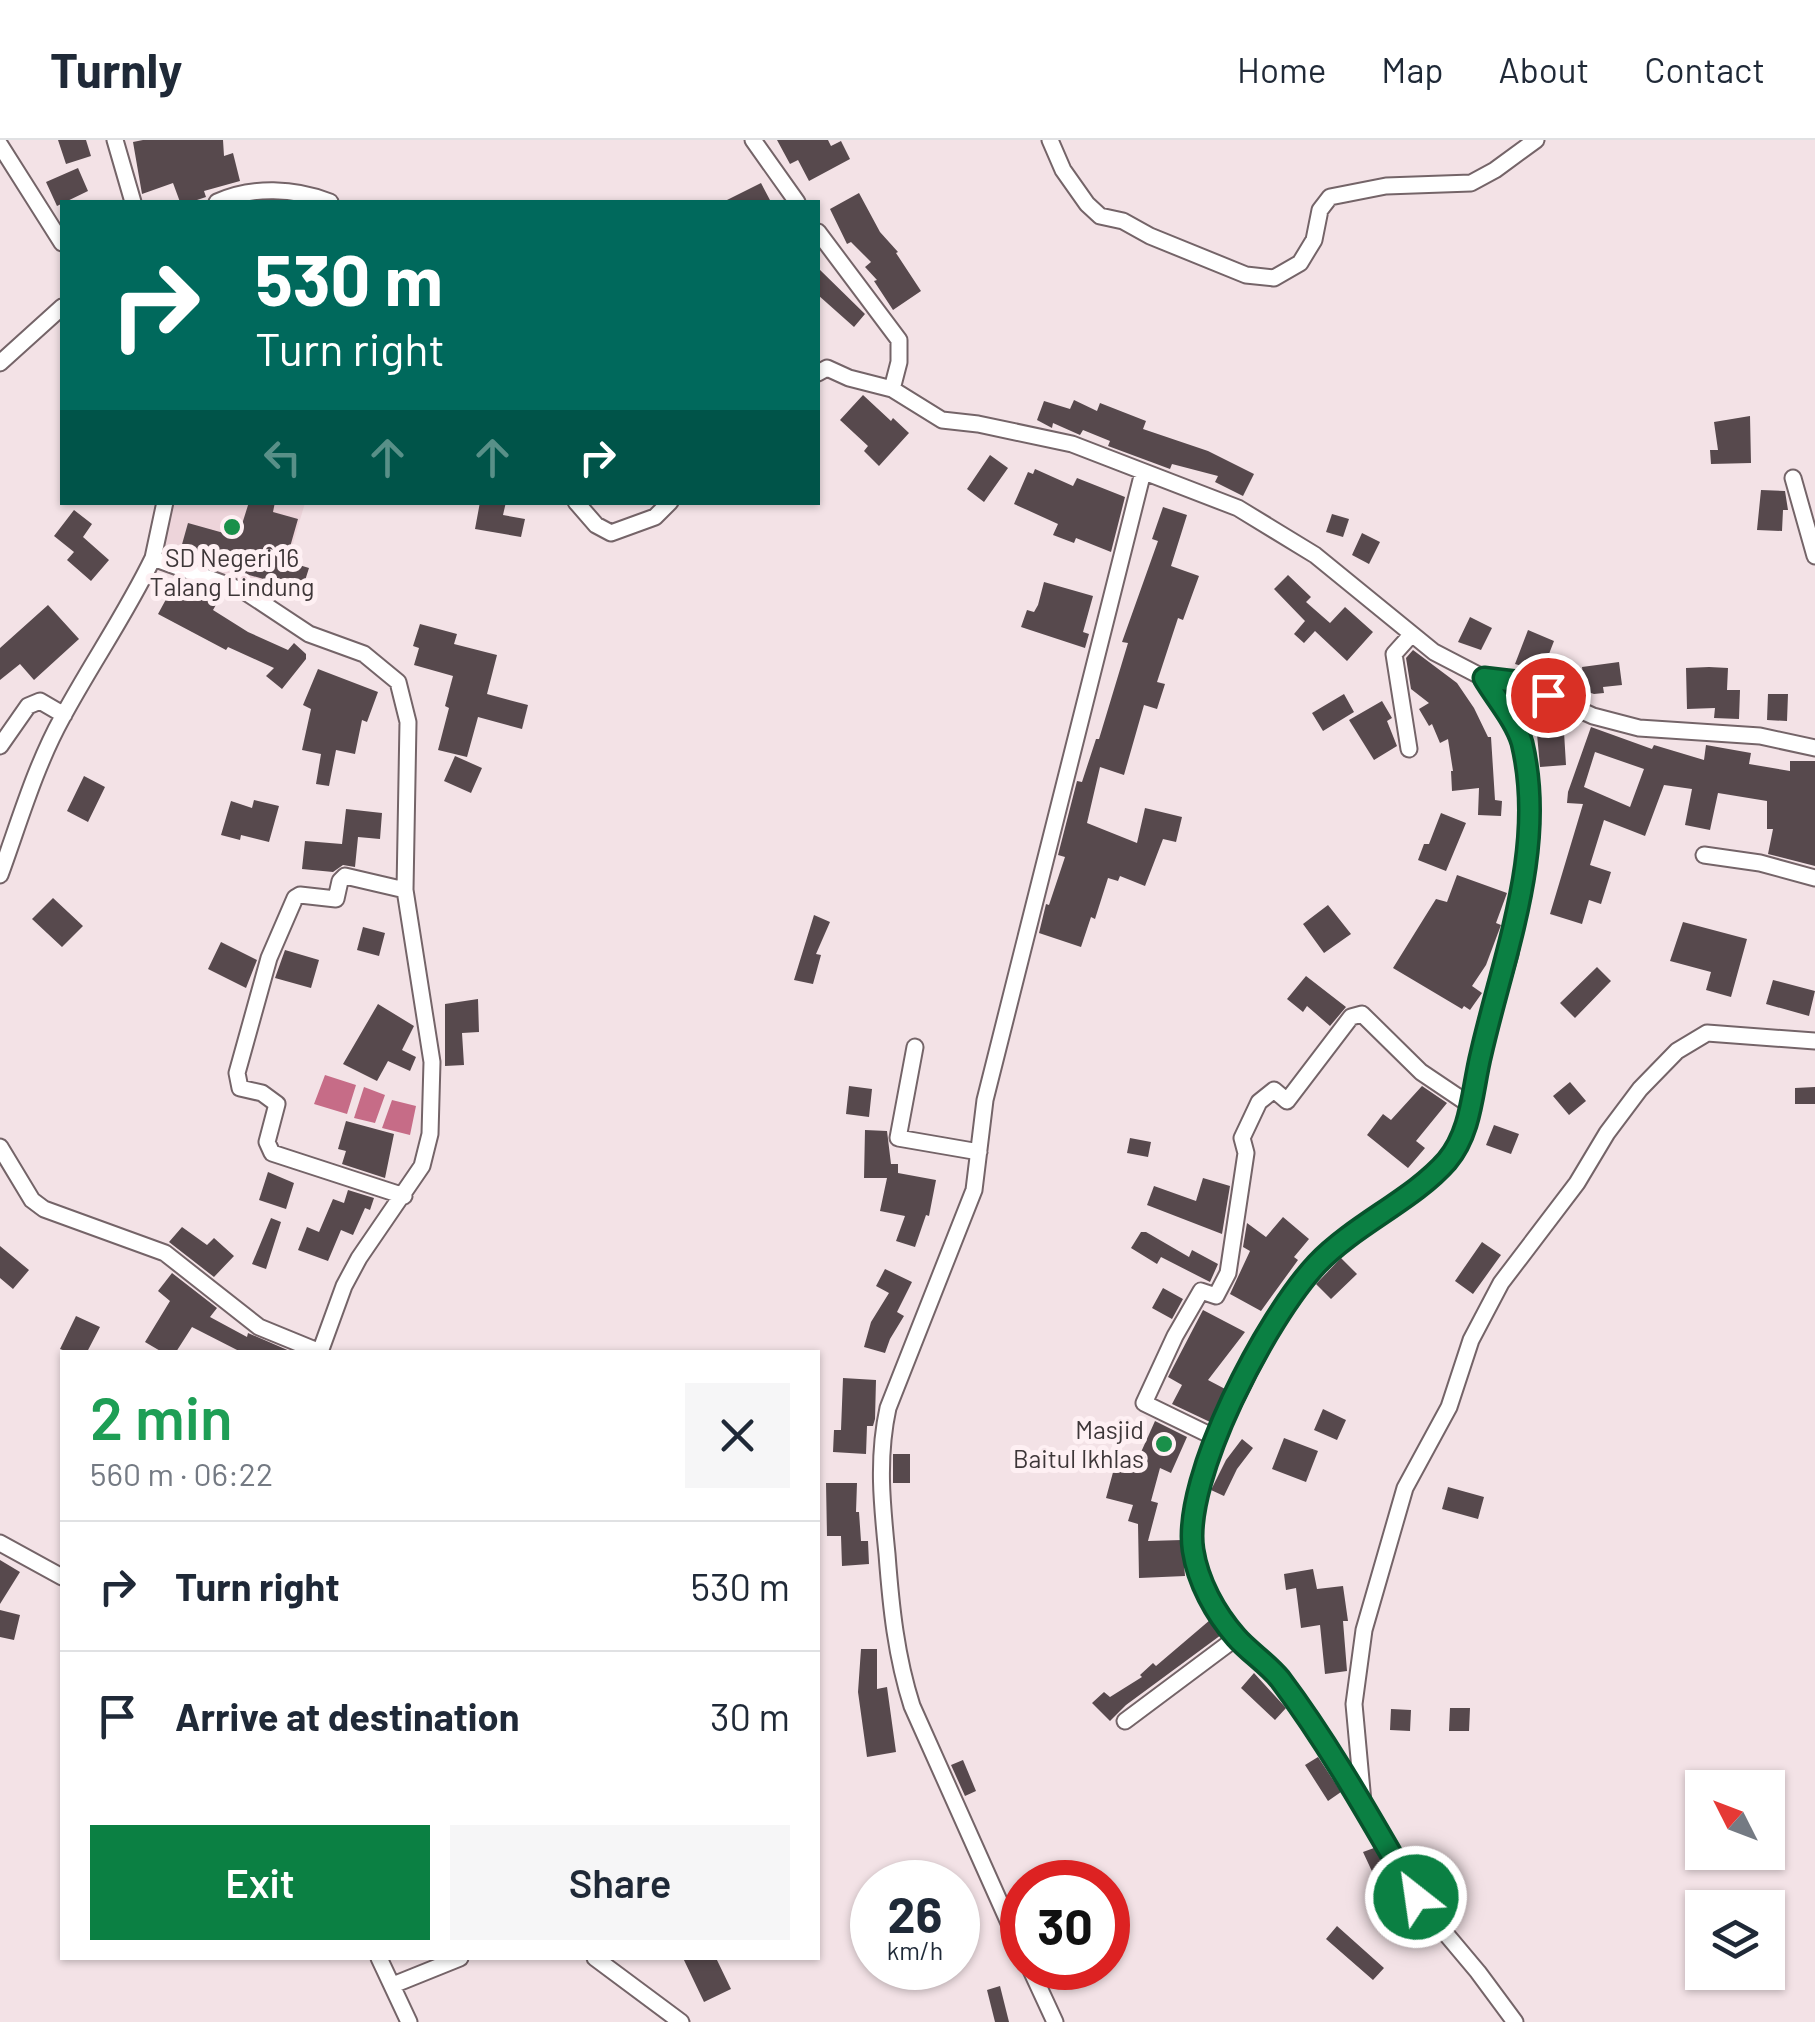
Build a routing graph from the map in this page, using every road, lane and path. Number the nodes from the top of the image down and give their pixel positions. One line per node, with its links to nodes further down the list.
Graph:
1 (115, 140): 6 (street)
2 (754, 140): 9 (street)
3 (1050, 140): 4 (street)
4 (1536, 140)
5 (0, 145): 11 (street)
6 (132, 200)
7 (221, 200): 8 (street)
8 (325, 200)
9 (796, 200)
10 (820, 235): 15 (street)
11 (60, 240)
12 (60, 309): 13 (street)
13 (0, 362)
14 (820, 372): 15 (street)
15 (892, 389): 16 (street)
16 (1143, 472): 23 (street); 37 (street)
17 (1793, 478): 21 (street)
18 (165, 505): 22 (street)
19 (579, 505): 20 (street)
20 (667, 505)
21 (1815, 556)
22 (153, 558): 25 (street); 32 (street)
23 (1411, 634): 24 (street); 28 (street)
24 (1484, 678): 27 (street); 35 (street)
25 (64, 715): 26 (street); 30 (street)
26 (0, 746)
27 (1815, 748)
28 (1409, 749)
29 (1704, 855): 31 (street)
30 (0, 876)
31 (1815, 878)
32 (405, 890): 38 (street); 38 (street)
33 (1815, 1042): 46 (street)
34 (915, 1047): 37 (street)
35 (1470, 1105): 41 (street); 41 (street)
36 (0, 1146): 39 (street)
37 (979, 1152): 47 (street)
38 (404, 1196): 40 (street)
39 (315, 1350)
40 (321, 1350)
41 (1216, 1438): 44 (street)
42 (0, 1543): 43 (street)
43 (60, 1576)
44 (1236, 1638): 45 (street); 46 (street)
45 (1125, 1721)
46 (1363, 1806): 56 (street)
47 (1000, 1903)
48 (380, 1960): 51 (street)
49 (455, 1960): 51 (street)
50 (597, 1960): 54 (street)
51 (393, 1985): 53 (street)
52 (1040, 1990): 55 (street)
53 (409, 2022)
54 (681, 2022)
55 (1055, 2022)
56 (1516, 2022)

